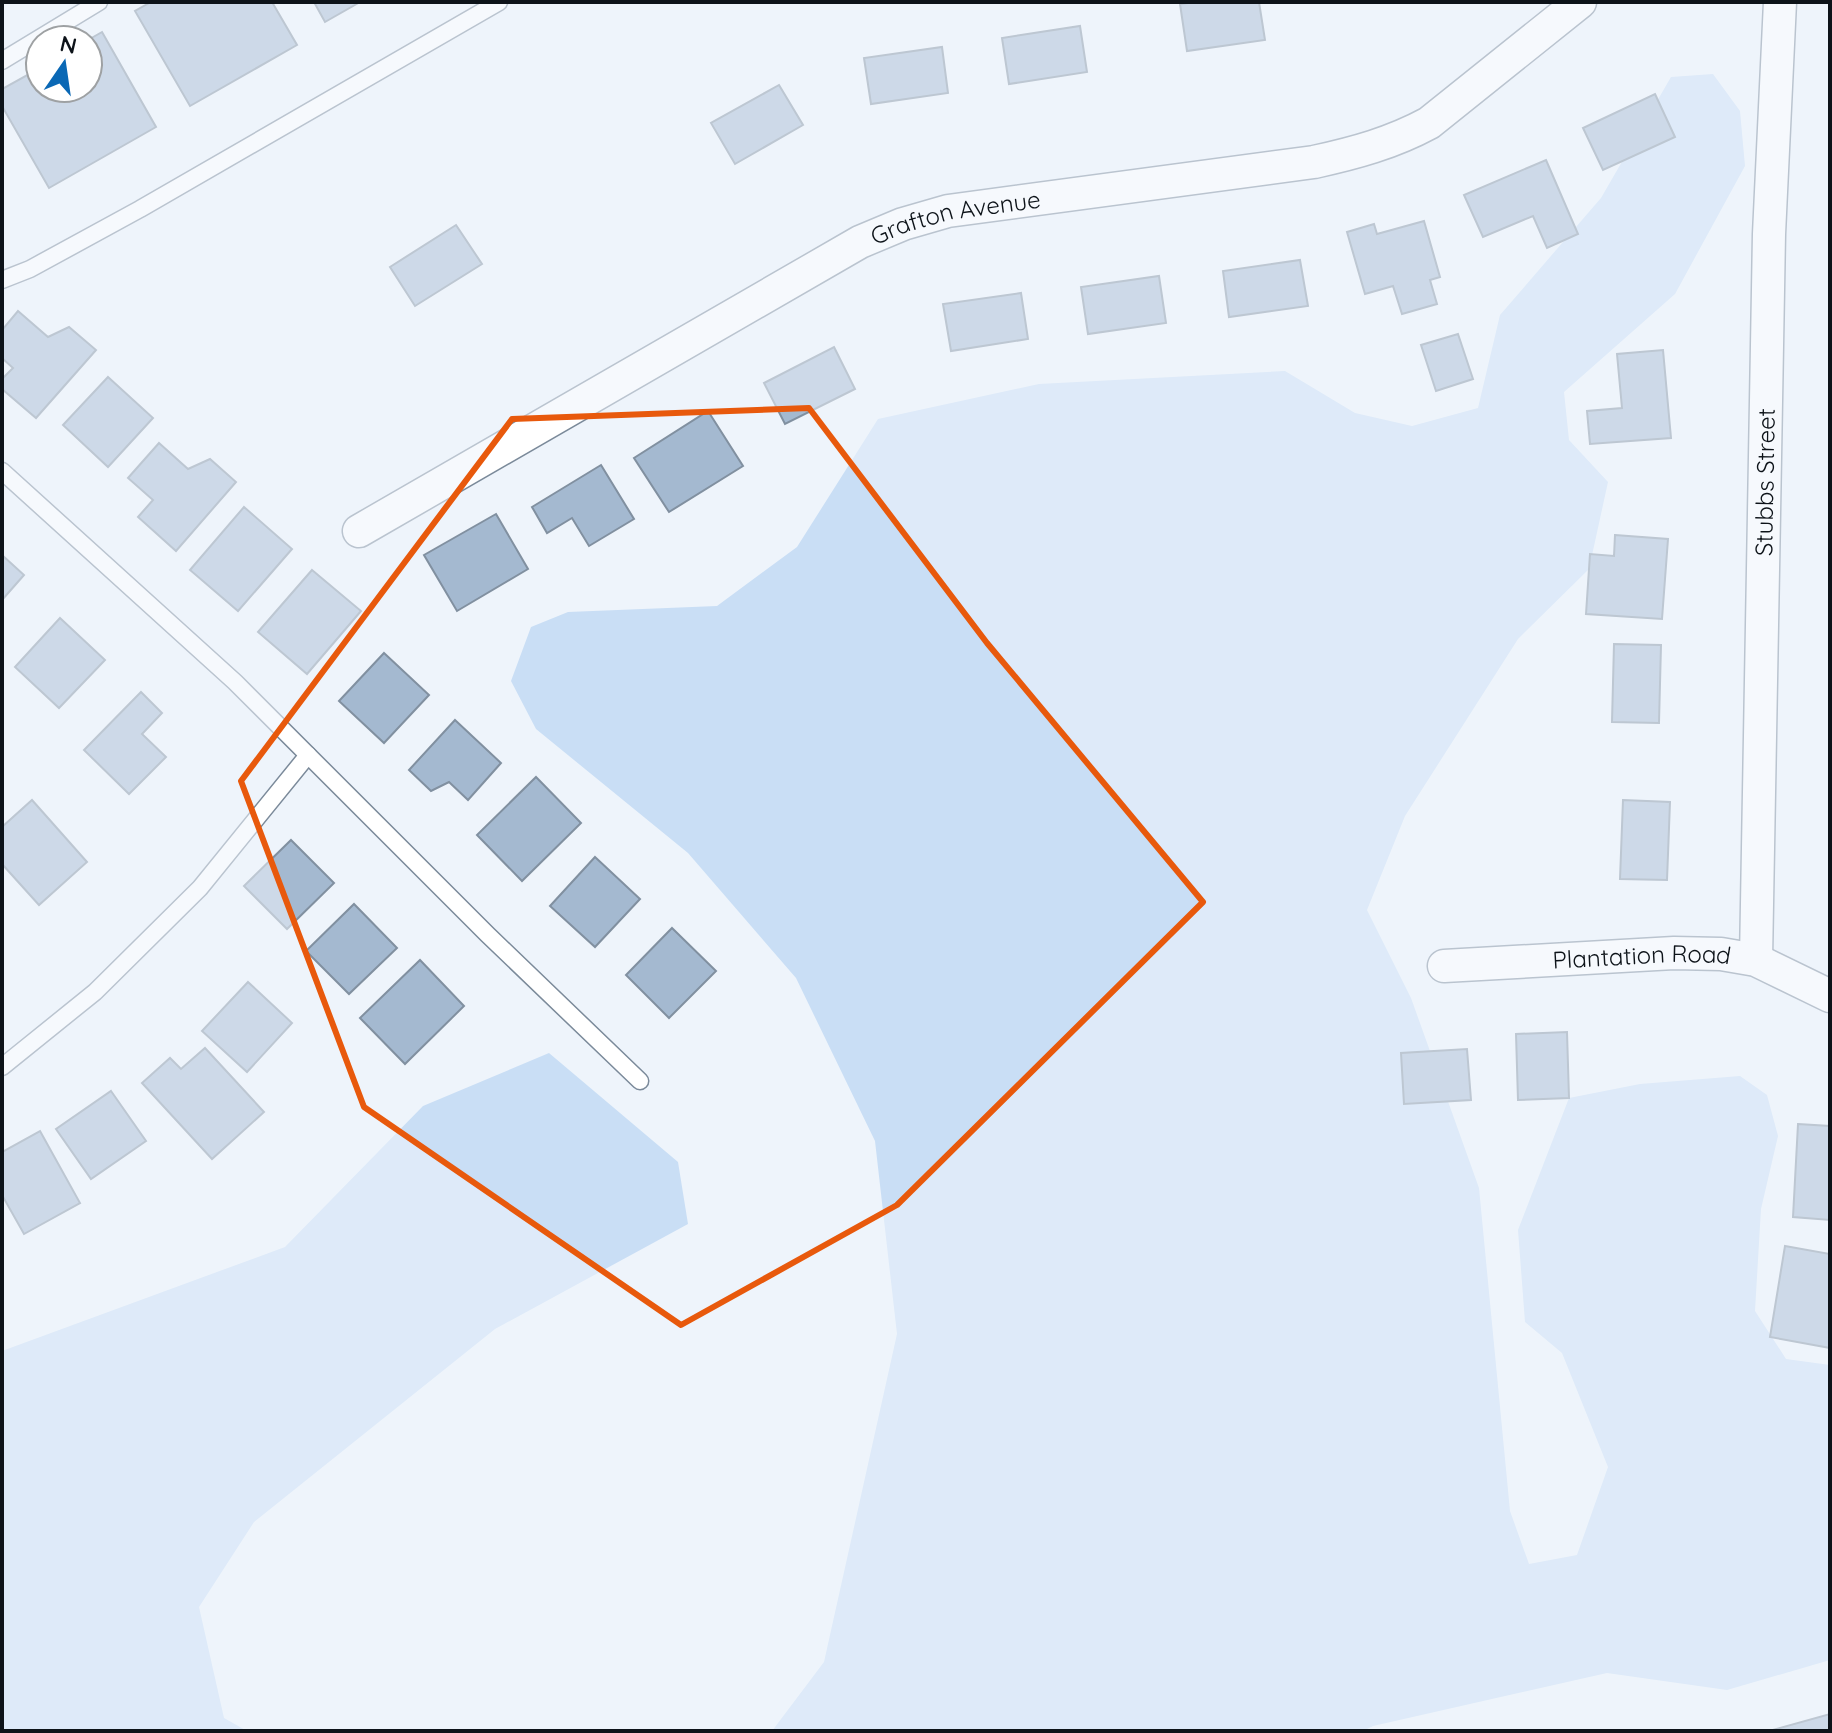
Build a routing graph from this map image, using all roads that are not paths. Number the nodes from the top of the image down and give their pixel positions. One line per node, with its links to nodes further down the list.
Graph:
1 (99, 2): 5 (lane)
2 (499, 2): 6 (lane)
3 (1580, 2): 8 (street, Grafton Avenue)
4 (1780, 2): 10 (street, Stubbs Street)
5 (2, 61)
6 (2, 280)
7 (2, 471): 9 (lane)
8 (359, 531)
9 (308, 755): 13 (lane); 14 (lane)
10 (1756, 960): 11 (street, Plantation Road); 12 (street, Plantation Road)
11 (1444, 966)
12 (1830, 996)
13 (2, 1067)
14 (640, 1081)

